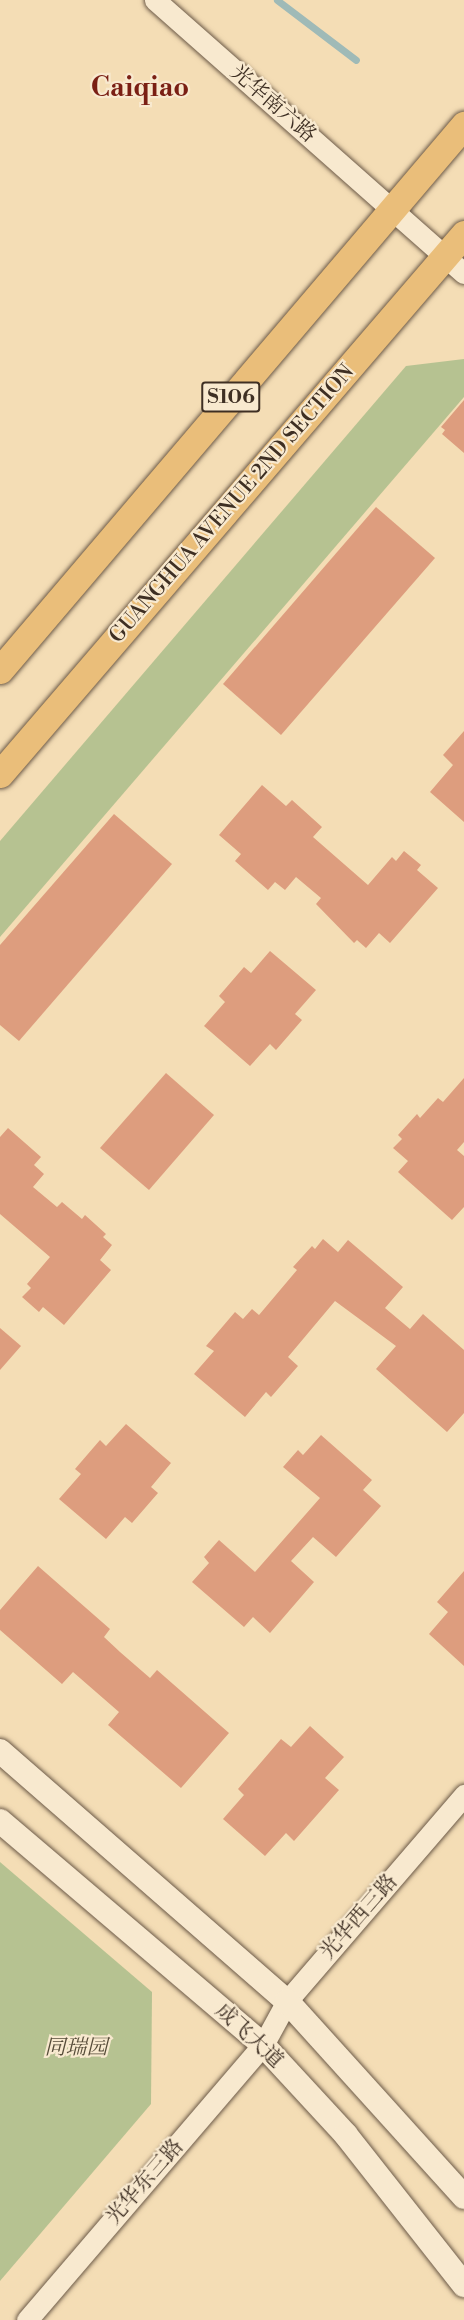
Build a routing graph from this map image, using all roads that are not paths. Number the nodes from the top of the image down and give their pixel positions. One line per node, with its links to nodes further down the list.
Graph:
1 (155, 0): 3 (street, 光华南六路)
2 (464, 125): 3 (main road, S106)
3 (392, 208): 5 (street, 光华南六路); 6 (main road, S106)
4 (464, 234): 5 (main road, GUANGHUA AVENUE 2ND SECTION)
5 (454, 265): 7 (main road, GUANGHUA AVENUE 2ND SECTION)
6 (0, 670)
7 (0, 774)
8 (0, 1751): 11 (main road)
9 (464, 1795): 11 (street, 光华西三路)
10 (0, 1821): 12 (main road, 成飞大道)
11 (287, 2001): 12 (street, 光华西三路); 13 (main road)
12 (262, 2045): 14 (main road, 成飞大道); 15 (street, 光华东三路)
13 (464, 2197)
14 (464, 2285)
15 (27, 2320)

